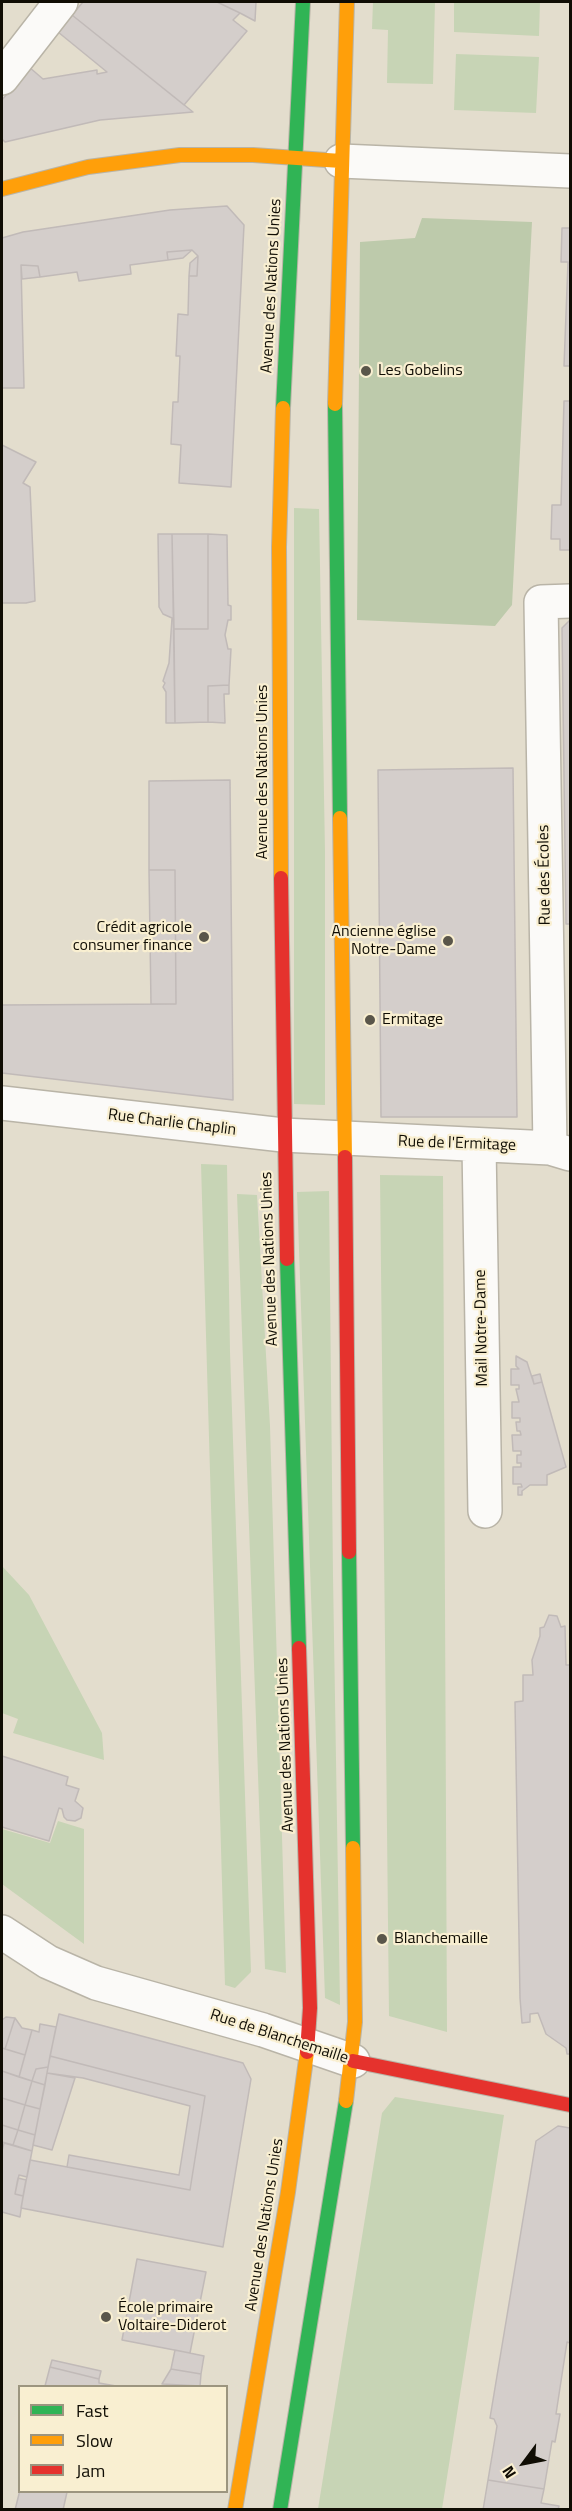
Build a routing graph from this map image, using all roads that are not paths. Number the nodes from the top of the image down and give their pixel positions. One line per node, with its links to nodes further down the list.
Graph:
1 (61, 2): 4 (street)
2 (303, 2): 5 (main road, Avenue des Nations Unies)
3 (347, 2): 6 (main road)
4 (2, 78)
5 (295, 157): 6 (main road); 8 (main road); 11 (main road, Avenue des Nations Unies)
6 (341, 161): 7 (street); 12 (main road)
7 (570, 171)
8 (2, 189)
9 (556, 602): 14 (street, Rue des Écoles)
10 (2, 1103): 11 (street, Rue Charlie Chaplin)
11 (283, 1135): 12 (street, Rue Charlie Chaplin); 17 (main road, Avenue des Nations Unies)
12 (343, 1140): 13 (street, Rue de l'Ermitage); 18 (main road)
13 (479, 1144): 14 (street, Rue de l'Ermitage); 15 (street, Mail Notre-Dame)
14 (560, 1151)
15 (486, 1511)
16 (2, 1932): 17 (street, Rue de Blanchemaille)
17 (308, 2048): 18 (street, Rue de Blanchemaille); 20 (main road, Avenue des Nations Unies)
18 (353, 2061): 19 (main road, Rue de Blanchemaille); 21 (main road)
19 (570, 2104)
20 (235, 2510)
21 (280, 2510)

